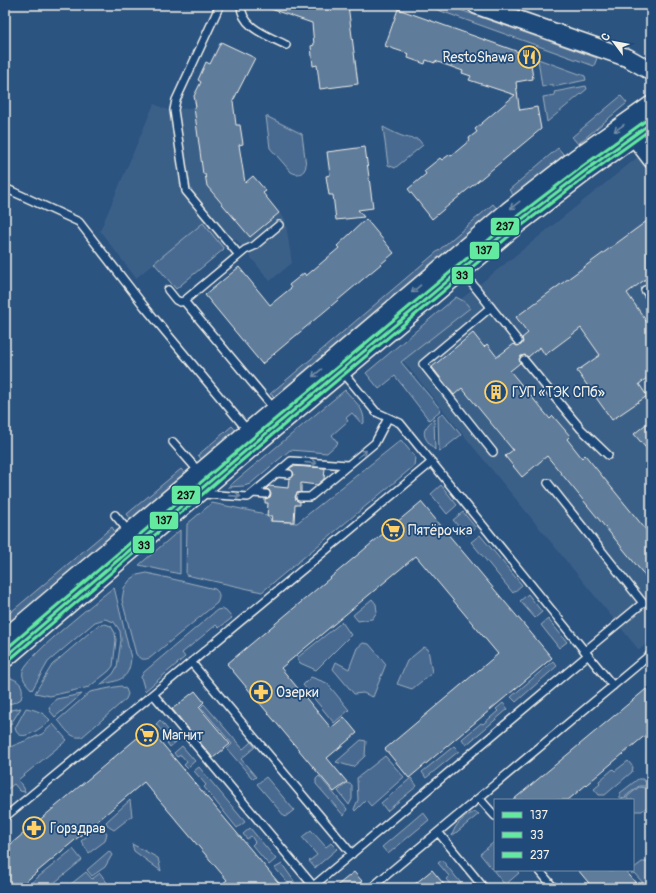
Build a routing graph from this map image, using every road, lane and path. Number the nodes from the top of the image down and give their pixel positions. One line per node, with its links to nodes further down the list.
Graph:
1 (220, 5): 12 (lane)
2 (241, 5): 4 (lane)
3 (476, 5): 5 (street)
4 (286, 44)
5 (651, 72)
6 (651, 105): 21 (street, one-way to 21)
7 (651, 123): 8 (main road)
8 (632, 136): 9 (street); 13 (main road)
9 (651, 161)
10 (5, 188): 24 (lane)
11 (279, 225): 12 (lane)
12 (239, 255): 17 (lane)
13 (461, 270): 18 (lane); 21 (main road)
14 (168, 290): 17 (lane)
15 (645, 290): 16 (lane)
16 (651, 298)
17 (184, 301): 22 (lane)
18 (491, 307): 19 (lane); 26 (lane)
19 (518, 341)
20 (524, 360): 27 (lane)
21 (337, 365): 22 (main road); 23 (lane)
22 (278, 414): 24 (main road)
23 (388, 418): 28 (lane); 29 (lane, one-way to 23)
24 (253, 436): 34 (main road)
25 (173, 442): 34 (lane)
26 (494, 452)
27 (608, 454)
28 (432, 462): 42 (lane); 45 (lane)
29 (348, 465): 30 (lane, one-way to 29); 33 (lane)
30 (277, 473): 31 (lane); 36 (lane)
31 (289, 474)
32 (324, 476): 33 (lane)
33 (334, 477): 38 (lane)
34 (201, 483): 36 (lane, one-way to 36); 40 (main road)
35 (548, 483): 42 (lane)
36 (253, 493): 37 (lane)
37 (266, 494)
38 (300, 497)
39 (115, 515): 40 (lane)
40 (134, 538): 41 (street); 44 (main road)
41 (5, 638)
42 (587, 653): 46 (lane); 52 (lane)
43 (651, 654): 46 (lane)
44 (5, 657)
45 (191, 662): 47 (lane); 52 (lane)
46 (613, 686): 48 (lane)
47 (153, 694): 50 (lane); 54 (lane)
48 (480, 798): 49 (lane); 51 (lane)
49 (494, 815)
50 (5, 816)
51 (438, 832): 55 (lane); 56 (lane)
52 (352, 854): 54 (lane)
53 (540, 871): 57 (lane)
54 (313, 887)
55 (371, 888)
56 (484, 888)
57 (554, 888)

